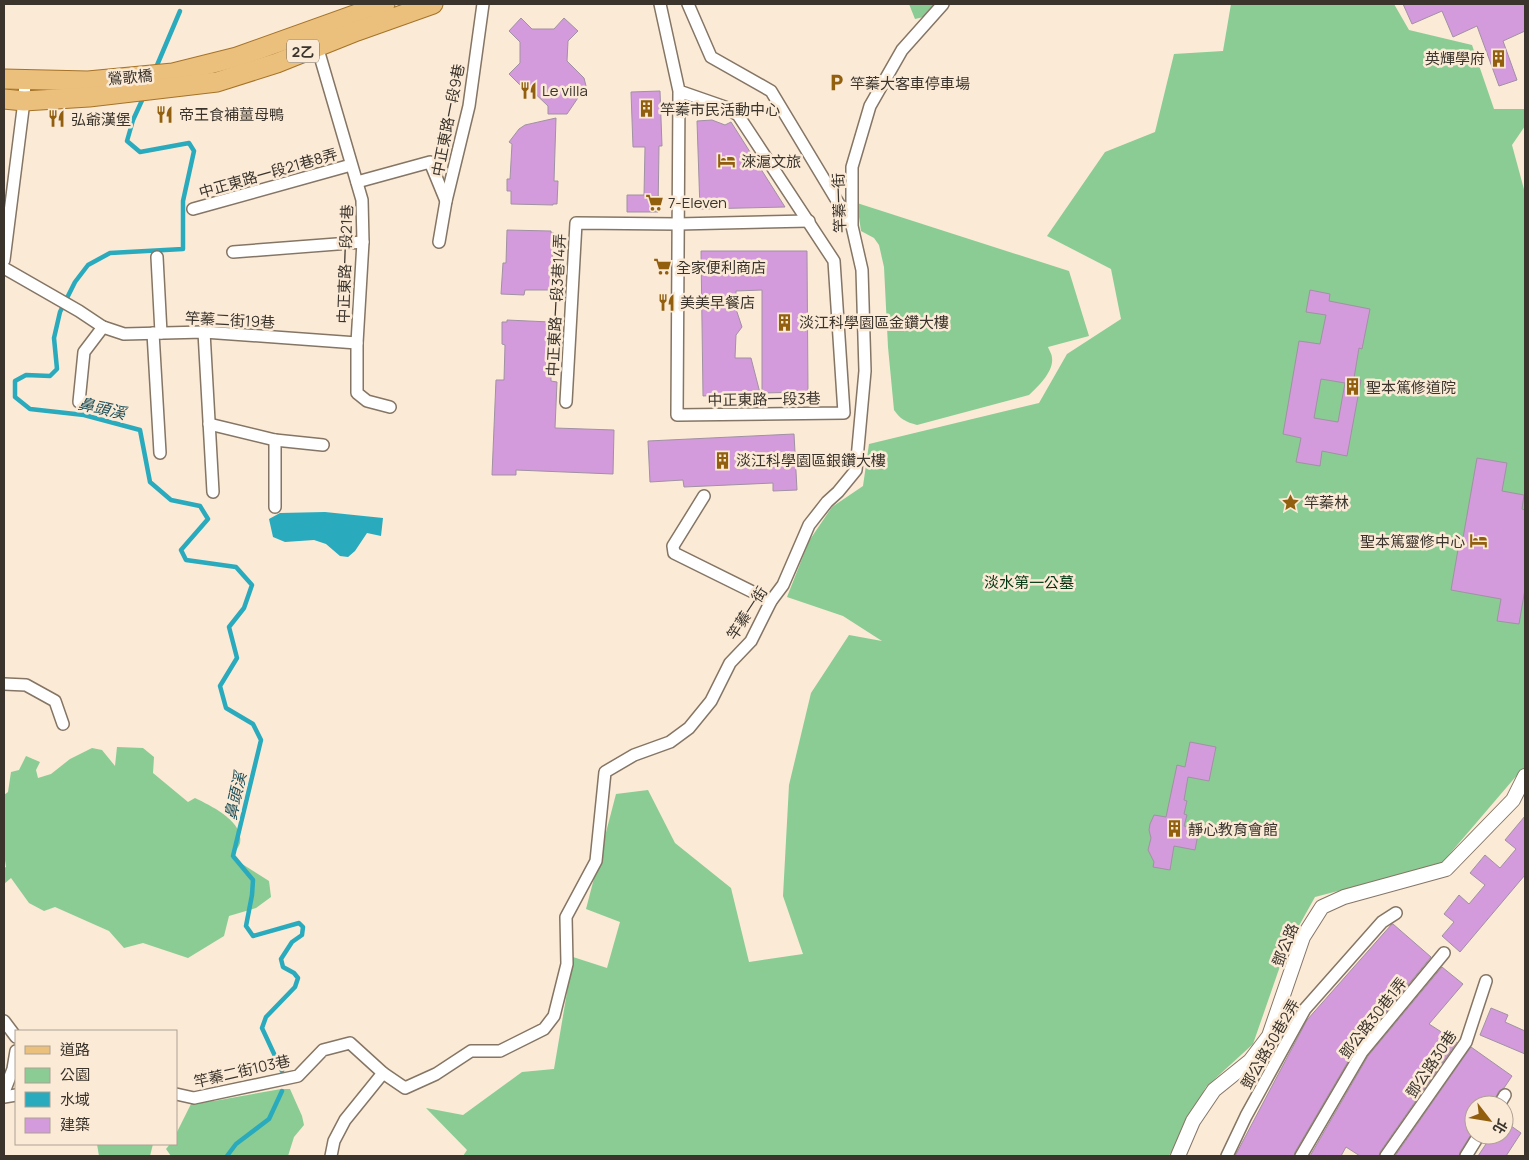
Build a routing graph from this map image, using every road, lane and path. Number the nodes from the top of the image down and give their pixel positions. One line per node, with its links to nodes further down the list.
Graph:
1 (385, 4): 10 (main road, 2乙)
2 (434, 4): 7 (main road, 2乙)
3 (483, 4): 17 (street, 中正東路一段9巷)
4 (660, 4): 12 (street, 中正東路一段3巷)
5 (688, 4): 19 (street)
6 (943, 4): 42 (street, 竿蓁一街)
7 (317, 46): 10 (main road, 2乙); 15 (street, 中正東路一段21巷)
8 (4, 79): 9 (main road, 2乙)
9 (25, 80): 11 (main road, 2乙); 14 (street)
10 (172, 80): 11 (main road, 鶯歌橋 / 2乙)
11 (89, 89): 14 (main road, 2乙)
12 (679, 91): 20 (street, 中正東路一段3巷); 21 (street, 中正東路一段3巷)
13 (4, 99): 14 (main road, 2乙)
14 (24, 100): 26 (street)
15 (352, 165): 16 (street, 中正東路一段21巷); 18 (street, 中正東路一段21巷8弄)
16 (357, 182): 17 (street); 22 (street, 中正東路一段21巷)
17 (446, 202): 23 (street, 中正東路一段9巷)
18 (193, 209)
19 (848, 219)
20 (809, 221): 21 (street); 21 (street, 中正東路一段3巷)
21 (678, 224): 33 (street, 中正東路一段3巷14弄)
22 (363, 242): 24 (street); 31 (street, 中正東路一段21巷)
23 (439, 242)
24 (233, 252)
25 (157, 257): 30 (street)
26 (4, 260)
27 (4, 268): 28 (street, 竿蓁二街19巷)
28 (103, 327): 30 (street, 竿蓁二街19巷); 32 (street)
29 (204, 332): 30 (street, 竿蓁二街19巷); 31 (street, 竿蓁二街19巷); 35 (street)
30 (157, 333): 38 (street)
31 (357, 343): 34 (street, 中正東路一段21巷)
32 (78, 402)
33 (566, 402)
34 (390, 407)
35 (209, 424): 36 (street); 39 (street)
36 (276, 440): 37 (street); 41 (street)
37 (323, 445)
38 (160, 453)
39 (213, 492)
40 (704, 496): 42 (street)
41 (275, 507)
42 (771, 601): 52 (street, 竿蓁一街)
43 (4, 684): 44 (street)
44 (63, 724)
45 (1525, 776): 57 (street, 鄧公路)
46 (1396, 913): 58 (street, 鄧公路30巷2弄)
47 (1444, 953): 59 (street, 鄧公路30巷1弄)
48 (1486, 981): 60 (street, 鄧公路30巷)
49 (4, 1021): 50 (street)
50 (15, 1036)
51 (15, 1057): 53 (street)
52 (383, 1072): 54 (street, 竿蓁二街103巷); 56 (street)
53 (4, 1092)
54 (178, 1094)
55 (1473, 1145): 61 (street)
56 (331, 1156)
57 (1178, 1156)
58 (1227, 1156)
59 (1301, 1156)
60 (1386, 1156)
61 (1466, 1156)

